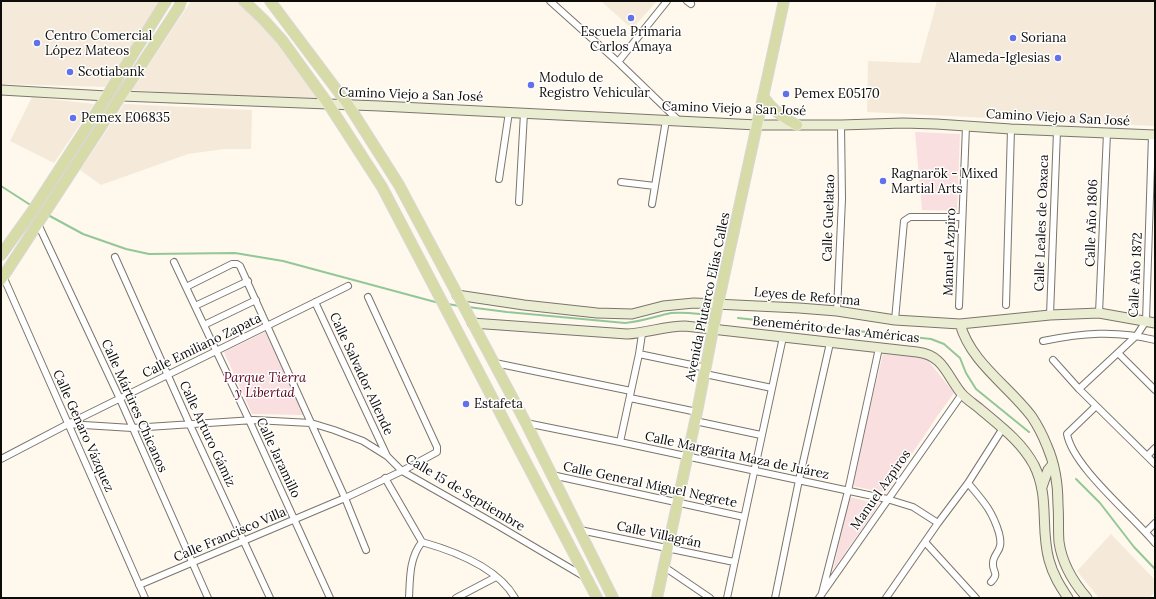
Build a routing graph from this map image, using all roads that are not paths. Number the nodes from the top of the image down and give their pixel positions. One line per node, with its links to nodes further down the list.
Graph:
1 (244, 1): 13 (main road)
2 (270, 1): 14 (main road)
3 (667, 1): 8 (street)
4 (784, 1): 12 (main road, Avenida Plutarco Elías Calles)
5 (165, 2): 10 (main road)
6 (552, 2): 8 (street)
7 (181, 3): 11 (main road)
8 (618, 62): 18 (street)
9 (1, 90): 10 (street)
10 (107, 96): 36 (main road)
11 (121, 96): 13 (street, Camino Viejo a San José); 35 (main road)
12 (764, 96): 19 (main road, Avenida Plutarco Elías Calles); 20 (main road)
13 (329, 105): 14 (street, Camino Viejo a San José); 31 (main road)
14 (349, 106): 15 (street, Camino Viejo a San José); 29 (main road)
15 (509, 112): 16 (street, Camino Viejo a San José); 27 (street)
16 (524, 113): 17 (street, Camino Viejo a San José); 32 (street)
17 (666, 120): 18 (street, Camino Viejo a San José); 30 (street)
18 (678, 120): 19 (street, Camino Viejo a San José)
19 (757, 125): 20 (street, Camino Viejo a San José); 50 (main road, Avenida Plutarco Elías Calles)
20 (797, 125): 21 (street, Camino Viejo a San José)
21 (841, 125): 22 (street, Camino Viejo a San José); 51 (street, Calle Guelatao)
22 (966, 126): 23 (street, Camino Viejo a San José); 34 (street, Manuel Azpiro)
23 (1012, 129): 24 (street, Camino Viejo a San José); 47 (street)
24 (1057, 131): 25 (street, Camino Viejo a San José); 53 (street, Calle Leales de Oaxaca)
25 (1106, 133): 26 (street, Camino Viejo a San José); 52 (street, Calle Año 1806)
26 (1154, 135): 56 (street, Calle Año 1872)
27 (500, 179)
28 (621, 182): 30 (street)
29 (398, 185): 31 (main road); 43 (main road)
30 (655, 186): 33 (street)
31 (382, 187): 128 (main road)
32 (520, 202)
33 (652, 204)
34 (962, 217): 49 (street, Manuel Azpiro); 54 (street)
35 (40, 222): 39 (main road); 80 (street, Calle Mártires Chicanos)
36 (1, 255)
37 (115, 257): 74 (street, Calle Arturo Gámiz)
38 (174, 262): 42 (street, Calle Jaramillo)
39 (2, 276): 87 (street, Calle Genaro Vázquez)
40 (248, 281): 42 (street); 45 (street); 48 (street)
41 (348, 286): 46 (street, Calle Emiliano Zapata)
42 (186, 287): 48 (street, Calle Jaramillo)
43 (458, 296): 50 (street, Leyes de Reforma); 55 (main road)
44 (368, 297): 101 (street, Calle Francisco Villa)
45 (256, 300): 58 (street); 59 (street)
46 (315, 302): 59 (street, Calle Emiliano Zapata); 94 (street, Calle Salvador Allende)
47 (1006, 305)
48 (195, 306): 58 (street, Calle Jaramillo)
49 (959, 306)
50 (718, 307): 51 (street, Leyes de Reforma); 60 (main road, Avenida Plutarco Elías Calles)
51 (837, 311): 54 (street, Leyes de Reforma)
52 (1100, 313): 53 (street, Leyes de Reforma); 56 (street, Leyes de Reforma)
53 (1050, 315): 57 (street, Leyes de Reforma)
54 (895, 320): 57 (street, Leyes de Reforma)
55 (472, 322): 61 (street, Benemérito de las Américas); 72 (main road)
56 (1151, 322): 62 (street, Calle Año 1872)
57 (960, 324): 98 (street)
58 (204, 325): 68 (street, Calle Jaramillo)
59 (268, 326): 68 (street, Calle Emiliano Zapata); 85 (street)
60 (715, 326): 61 (street, Benemérito de las Américas); 63 (street, Benemérito de las Américas); 73 (main road, Avenida Plutarco Elías Calles)
61 (642, 334): 70 (street)
62 (1137, 335): 64 (street); 65 (street); 69 (street, Calle Año 1872)
63 (783, 337): 66 (street, Benemérito de las Américas); 75 (street)
64 (1155, 340)
65 (1044, 341)
66 (830, 343): 67 (street, Benemérito de las Américas); 105 (street)
67 (879, 348): 79 (street, Benemérito de las Américas); 108 (street)
68 (216, 350): 74 (street, Calle Emiliano Zapata); 84 (street, Calle Jaramillo)
69 (1118, 353): 76 (street, Calle Año 1872); 77 (street)
70 (639, 354): 73 (street); 78 (street)
71 (1053, 360): 76 (street)
72 (495, 363): 78 (street); 86 (main road)
73 (705, 371): 75 (street); 83 (main road, Avenida Plutarco Elías Calles)
74 (168, 376): 80 (street, Calle Emiliano Zapata); 88 (street, Calle Arturo Gámiz)
75 (772, 388): 91 (street)
76 (1079, 389): 82 (street)
77 (1155, 390)
78 (631, 391): 81 (street)
79 (962, 394): 90 (street, Benemérito de las Américas); 110 (street, Manuel Azpiros)
80 (120, 398): 87 (street, Calle Emiliano Zapata); 89 (street, Calle Mártires Chicanos)
81 (630, 398): 83 (street); 92 (street)
82 (1096, 406): 96 (street); 117 (street)
83 (696, 416): 91 (street); 95 (main road, Avenida Plutarco Elías Calles)
84 (249, 420): 85 (street, Calle 15 de Septiembre); 88 (street, Calle 15 de Septiembre); 113 (street, Calle Jaramillo)
85 (311, 423): 94 (street, Calle 15 de Septiembre); 109 (street)
86 (526, 423): 92 (street, Calle Margarita Maza de Juárez); 103 (main road)
87 (68, 424): 89 (street, Calle 15 de Septiembre); 97 (street, Calle Emiliano Zapata); 130 (street, Calle Genaro Vázquez)
88 (190, 425): 89 (street, Calle 15 de Septiembre); 118 (street, Calle Arturo Gámiz)
89 (132, 428): 125 (street, Calle Mártires Chicanos)
90 (1003, 428): 100 (street, Benemérito de las Américas); 106 (street)
91 (762, 435): 102 (street)
92 (620, 442): 95 (street, Calle Margarita Maza de Juárez)
93 (1155, 448): 96 (street)
94 (387, 456): 101 (street, Calle 15 de Septiembre)
95 (687, 456): 102 (street, Calle Margarita Maza de Juárez); 111 (main road, Avenida Plutarco Elías Calles)
96 (1147, 456): 99 (street)
97 (1, 459)
98 (1052, 460): 100 (street); 107 (street); 132 (street)
99 (1155, 464)
100 (1034, 465): 107 (street, Benemérito de las Américas)
101 (402, 471): 104 (street, Calle Francisco Villa); 128 (street, Calle 15 de Septiembre)
102 (754, 471): 105 (street, Calle Margarita Maza de Juárez); 112 (street)
103 (552, 475): 111 (street, Calle General Miguel Negrete); 116 (main road)
104 (385, 478): 109 (street, Calle Francisco Villa); 119 (street)
105 (799, 480): 108 (street, Calle Margarita Maza de Juárez); 145 (street)
106 (968, 483): 114 (street); 129 (street)
107 (1042, 486): 148 (street, Benemérito de las Américas)
108 (848, 491): 110 (street, Calle Margarita Maza de Juárez); 131 (street)
109 (345, 498): 113 (street, Calle Francisco Villa); 123 (street)
110 (888, 499): 114 (street, Calle Margarita Maza de Juárez); 131 (street, Manuel Azpiros)
111 (677, 502): 112 (street, Calle General Miguel Negrete); 122 (main road, Avenida Plutarco Elías Calles)
112 (744, 517): 124 (street)
113 (295, 519): 118 (street, Calle Francisco Villa); 136 (street, Calle Jaramillo)
114 (938, 523): 120 (street)
115 (1155, 523): 117 (street)
116 (580, 530): 122 (street, Calle Villagrán); 141 (main road)
117 (1146, 532): 121 (street)
118 (244, 541): 125 (street, Calle Francisco Villa); 135 (street, Calle Arturo Gámiz)
119 (422, 542): 127 (street); 137 (street)
120 (925, 542): 146 (street); 147 (street)
121 (1155, 542)
122 (667, 548): 124 (street, Calle Villagrán); 126 (main road, Avenida Plutarco Elías Calles)
123 (366, 550)
124 (734, 562): 144 (street)
125 (193, 563): 130 (street, Calle Francisco Villa); 134 (street, Calle Mártires Chicanos)
126 (663, 566): 142 (main road, Avenida Plutarco Elías Calles); 143 (street)
127 (496, 577): 138 (street); 139 (street)
128 (588, 579): 140 (main road)
129 (991, 582)
130 (139, 585): 133 (street, Calle Genaro Vázquez)
131 (821, 595)
132 (1084, 595): 149 (street)
133 (145, 598)
134 (208, 598)
135 (270, 598)
136 (330, 598)
137 (409, 598)
138 (456, 598)
139 (515, 598)
140 (597, 598)
141 (613, 598)
142 (657, 598)
143 (710, 598)
144 (727, 598)
145 (775, 598)
146 (886, 598)
147 (976, 598)
148 (1068, 598)
149 (1072, 598)

